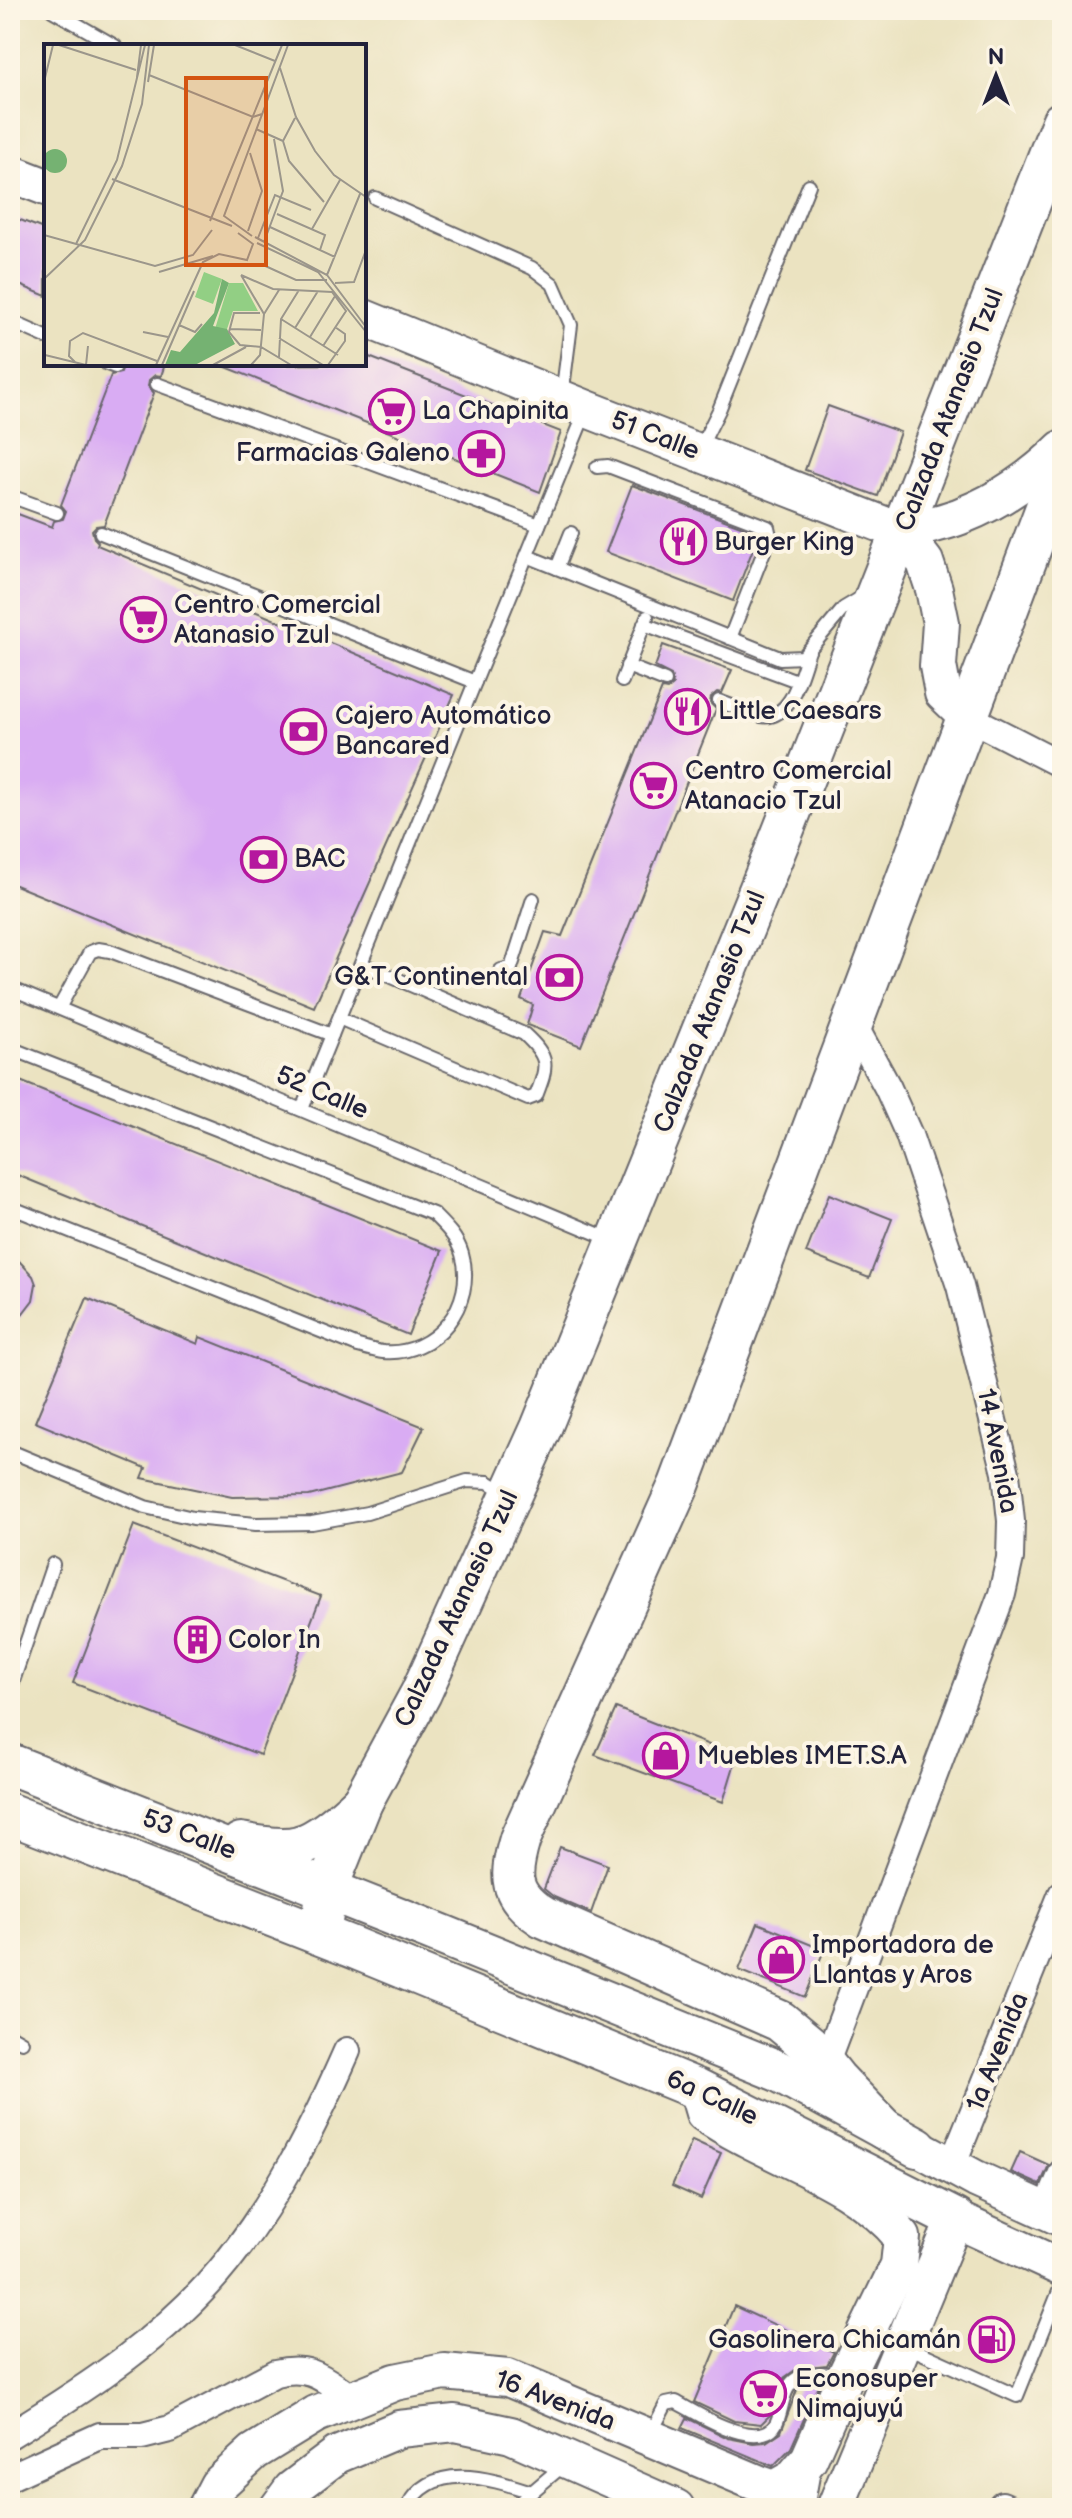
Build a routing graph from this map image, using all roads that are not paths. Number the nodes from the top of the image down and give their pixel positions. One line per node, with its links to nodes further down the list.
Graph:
1 (52, 10): 2 (lane)
2 (112, 44)
3 (1062, 122): 20 (main road, Calzada Atanasio Tzul)
4 (10, 173): 6 (main road)
5 (809, 185): 14 (lane)
6 (44, 186)
7 (375, 198): 12 (lane)
8 (366, 319): 12 (main road, 51 Calle)
9 (10, 321): 10 (lane)
10 (44, 336)
11 (157, 384): 19 (lane)
12 (574, 404): 14 (main road, 51 Calle); 19 (lane)
13 (1062, 449): 20 (main road)
14 (698, 453): 20 (main road, 51 Calle)
15 (1062, 465): 36 (main road)
16 (597, 467): 28 (lane)
17 (10, 496): 18 (lane)
18 (57, 513)
19 (539, 525): 23 (lane)
20 (902, 532): 25 (main road, Calzada Atanasio Tzul); 36 (main road)
21 (101, 533): 34 (lane)
22 (571, 533): 24 (lane)
23 (527, 556): 24 (lane); 34 (lane)
24 (557, 568): 26 (lane)
25 (881, 586): 29 (lane); 49 (main road, Calzada Atanasio Tzul)
26 (651, 606): 27 (lane); 28 (lane)
27 (644, 624): 30 (lane); 33 (lane)
28 (730, 638): 29 (lane)
29 (809, 651): 33 (lane)
30 (627, 666): 31 (lane); 32 (lane)
31 (622, 681)
32 (665, 681)
33 (797, 681): 35 (lane)
34 (475, 682): 39 (lane)
35 (719, 701)
36 (968, 717): 37 (street); 44 (main road)
37 (1062, 765)
38 (533, 899): 40 (lane)
39 (362, 964): 43 (lane); 43 (lane)
40 (501, 970)
41 (10, 988): 42 (lane, 52 Calle)
42 (59, 1008): 45 (lane); 47 (lane, 52 Calle)
43 (341, 1019): 45 (lane)
44 (851, 1020): 65 (street, 14 Avenida); 65 (main road)
45 (332, 1035): 47 (lane)
46 (10, 1048): 48 (lane)
47 (302, 1109): 49 (lane, 52 Calle)
48 (10, 1207)
49 (617, 1242): 51 (main road, Calzada Atanasio Tzul)
50 (10, 1451): 51 (lane)
51 (511, 1495): 55 (main road, Calzada Atanasio Tzul)
52 (53, 1564): 53 (lane)
53 (10, 1690)
54 (10, 1764): 57 (main road, 53 Calle)
55 (362, 1802): 57 (main road); 58 (main road, Calzada Atanasio Tzul)
56 (10, 1814): 61 (main road, 53 Calle)
57 (171, 1828): 58 (main road, 53 Calle)
58 (327, 1889): 60 (main road, 53 Calle); 61 (main road, Calzada Atanasio Tzul)
59 (1062, 1894): 68 (street, 1a Avenida)
60 (369, 1906): 67 (main road, 6a Calle)
61 (337, 1941): 66 (main road, 6a Calle)
62 (10, 2035): 63 (lane)
63 (22, 2042)
64 (347, 2051): 77 (street)
65 (825, 2065): 67 (main road)
66 (697, 2089): 71 (main road, 6a Calle); 75 (main road)
67 (900, 2138): 68 (main road, 6a Calle); 71 (main road)
68 (952, 2165): 70 (main road, 6a Calle)
69 (1062, 2173): 70 (street)
70 (1054, 2215)
71 (955, 2219): 72 (main road, 6a Calle); 74 (main road)
72 (1062, 2268)
73 (1062, 2284): 74 (lane)
74 (905, 2345): 88 (main road)
75 (845, 2377): 78 (lane); 81 (main road)
76 (354, 2399): 78 (main road, 16 Avenida); 80 (street); 83 (main road, 16 Avenida)
77 (10, 2435)
78 (649, 2437): 81 (main road, 16 Avenida)
79 (568, 2461): 82 (lane); 84 (main road, 16 Avenida); 87 (main road, 16 Avenida)
80 (10, 2477)
81 (800, 2482)
82 (532, 2492): 85 (lane); 86 (lane)
83 (206, 2508)
84 (278, 2508)
85 (407, 2508)
86 (513, 2508)
87 (676, 2508)
88 (835, 2508)

